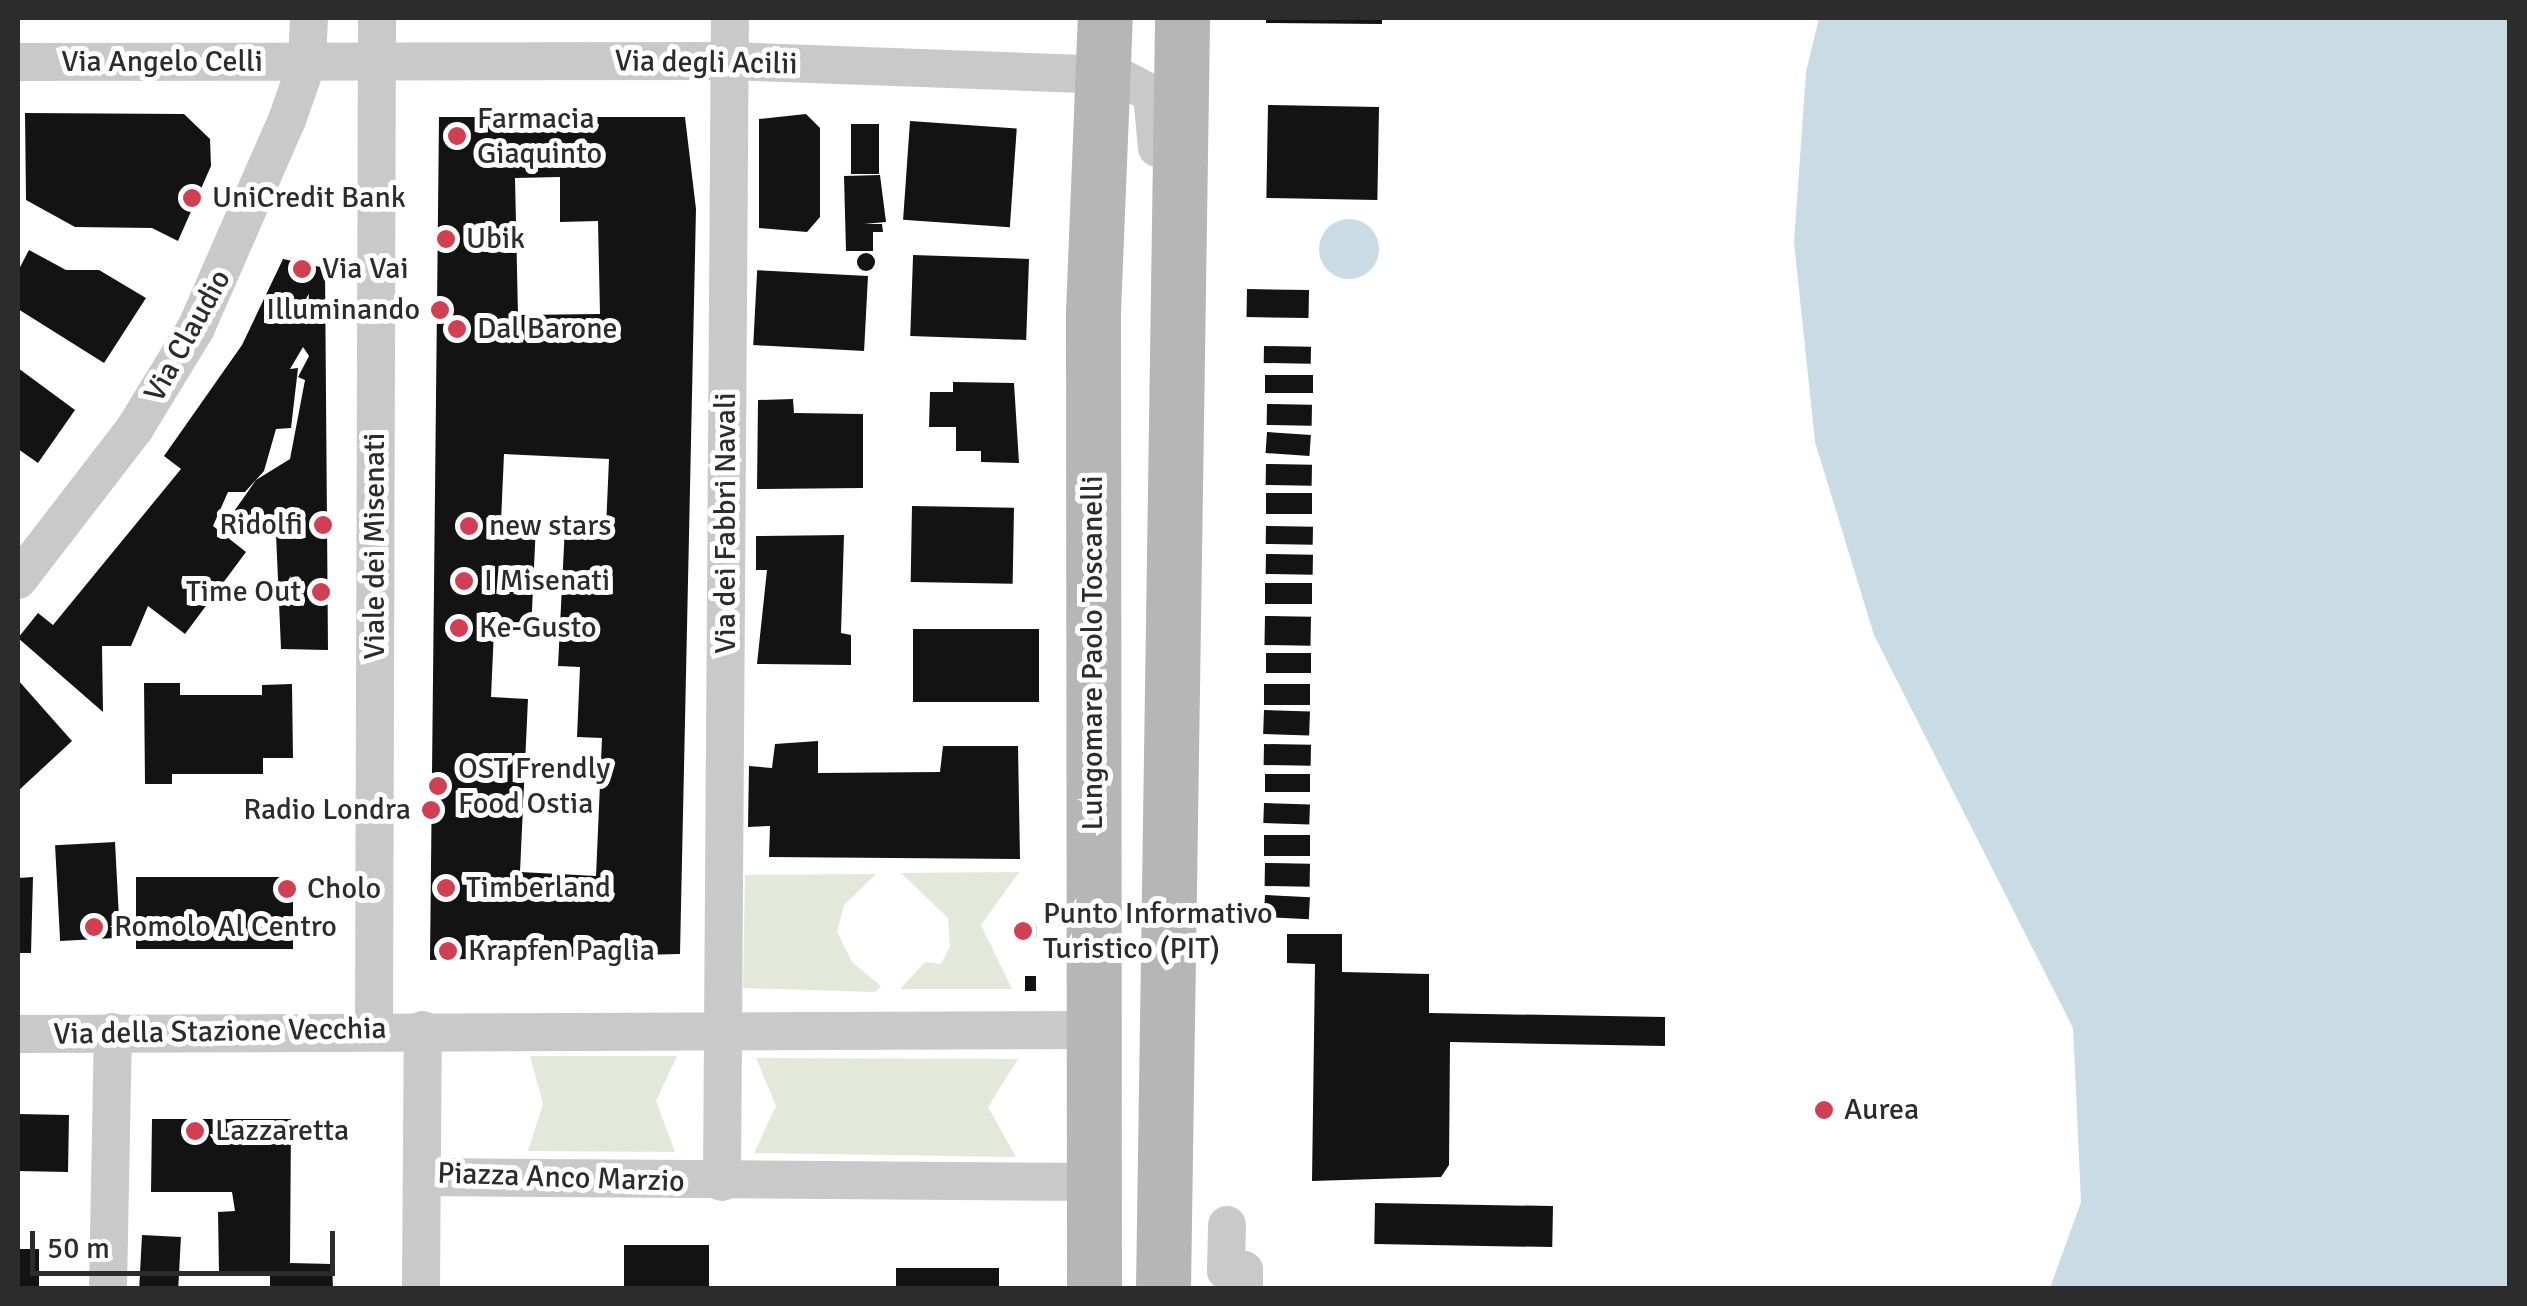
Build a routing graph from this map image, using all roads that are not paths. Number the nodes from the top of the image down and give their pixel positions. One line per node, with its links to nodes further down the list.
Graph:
1 (309, 18): 8 (street)
2 (377, 18): 9 (street, Viale dei Misenati)
3 (730, 18): 7 (street, Via dei Fabbri Navali)
4 (1105, 18): 10 (main road, Lungomare Paolo Toscanelli)
5 (1182, 18): 11 (main road)
6 (18, 62): 8 (street, Via Angelo Celli)
7 (730, 62): 9 (street, Via degli Acilii); 10 (street, Via degli Acilii); 13 (street, Via dei Fabbri Navali)
8 (307, 63): 9 (street, Via degli Acilii); 12 (street, Via Claudio)
9 (376, 63): 14 (street, Viale dei Misenati)
10 (1105, 74): 11 (street); 16 (main road, Lungomare Paolo Toscanelli)
11 (1181, 262): 26 (main road)
12 (18, 580)
13 (723, 1029): 15 (street); 16 (street); 20 (street, Piazza Anco Marzio)
14 (374, 1030): 15 (street, Via della Stazione Vecchia); 17 (street, Via della Stazione Vecchia)
15 (424, 1030): 19 (street, Piazza Anco Marzio)
16 (1094, 1030): 21 (main road, Lungomare Paolo Toscanelli)
17 (113, 1032): 18 (street, Via della Stazione Vecchia); 23 (street)
18 (18, 1034)
19 (424, 1177): 20 (street, Piazza Anco Marzio); 24 (street)
20 (722, 1182): 21 (street, Piazza Anco Marzio)
21 (1093, 1182): 25 (main road, Lungomare Paolo Toscanelli)
22 (1227, 1225): 27 (street)
23 (108, 1288)
24 (421, 1288)
25 (1094, 1288)
26 (1163, 1288)
27 (1244, 1288)

